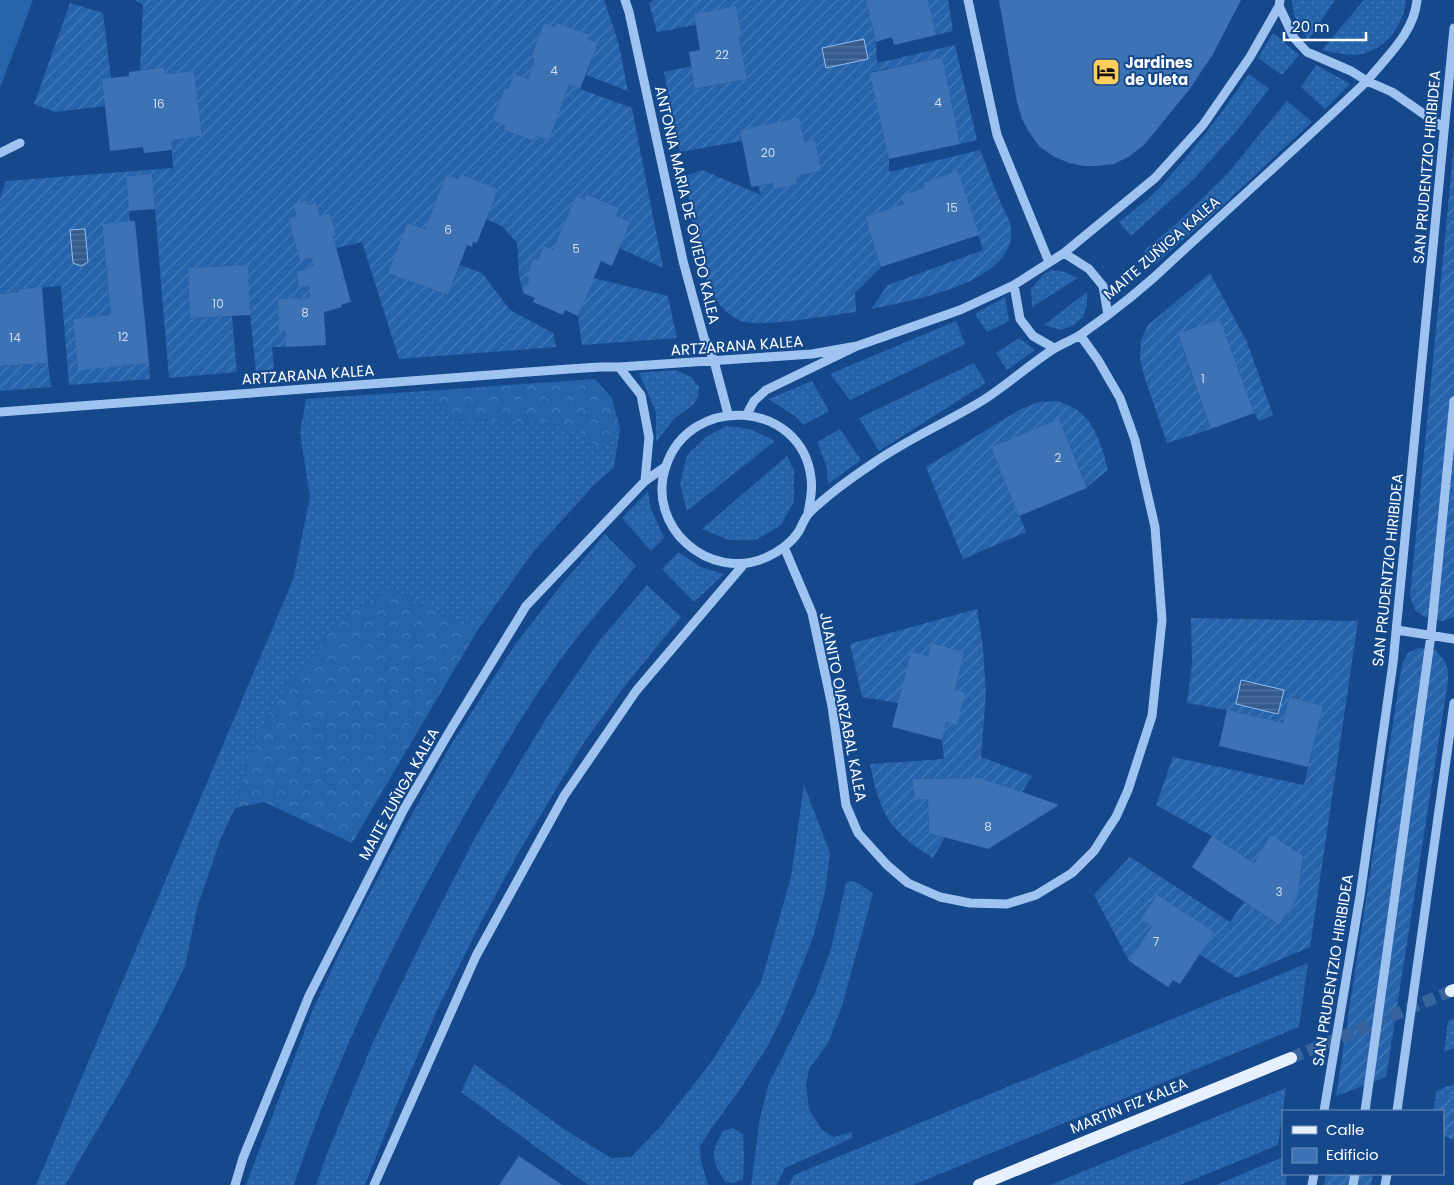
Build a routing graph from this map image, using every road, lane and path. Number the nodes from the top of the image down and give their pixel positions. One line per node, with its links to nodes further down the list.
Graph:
1 (625, 0): 17 (street, ANTONIA MARIA DE OVIEDO KALEA)
2 (968, 0): 11 (street)
3 (1417, 0): 6 (street, MAITE ZUÑIGA KALEA)
4 (1280, 3): 6 (street); 10 (street)
5 (1454, 28): 7 (street, SAN PRUDENTZIO HIRIBIDEA)
6 (1367, 80): 7 (street); 13 (street, MAITE ZUÑIGA KALEA)
7 (1444, 128): 28 (street, SAN PRUDENTZIO HIRIBIDEA)
8 (20, 142): 9 (street)
9 (0, 153)
10 (1064, 253): 11 (street); 13 (street)
11 (1049, 262): 12 (street)
12 (1014, 285): 15 (street); 16 (street)
13 (1108, 315): 14 (street, MAITE ZUÑIGA KALEA)
14 (1080, 335): 16 (street, MAITE ZUÑIGA KALEA); 26 (street, JUANITO OIARZABAL KALEA)
15 (857, 346): 17 (street, ARTZARANA KALEA); 22 (street)
16 (1054, 348): 25 (street, MAITE ZUÑIGA KALEA)
17 (714, 361): 18 (street, ARTZARANA KALEA); 21 (street, ANTONIA MARIA DE OVIEDO KALEA)
18 (619, 367): 20 (street, ARTZARANA KALEA); 24 (street)
19 (1454, 401): 29 (street)
20 (0, 412)
21 (728, 414): 22 (street); 23 (street)
22 (747, 414): 25 (street)
23 (665, 467): 24 (street, MAITE ZUÑIGA KALEA); 27 (street)
24 (645, 481): 36 (street, MAITE ZUÑIGA KALEA)
25 (808, 513): 26 (street)
26 (784, 547): 27 (street)
27 (744, 564): 37 (street)
28 (1397, 630): 29 (street); 33 (street, SAN PRUDENTZIO HIRIBIDEA)
29 (1431, 635): 30 (street); 34 (street)
30 (1454, 639)
31 (1454, 703): 35 (street)
32 (1291, 1058): 38 (main road, MARTIN FIZ KALEA)
33 (1324, 1110)
34 (1365, 1110)
35 (1397, 1110)
36 (235, 1185)
37 (374, 1185)
38 (979, 1185)

